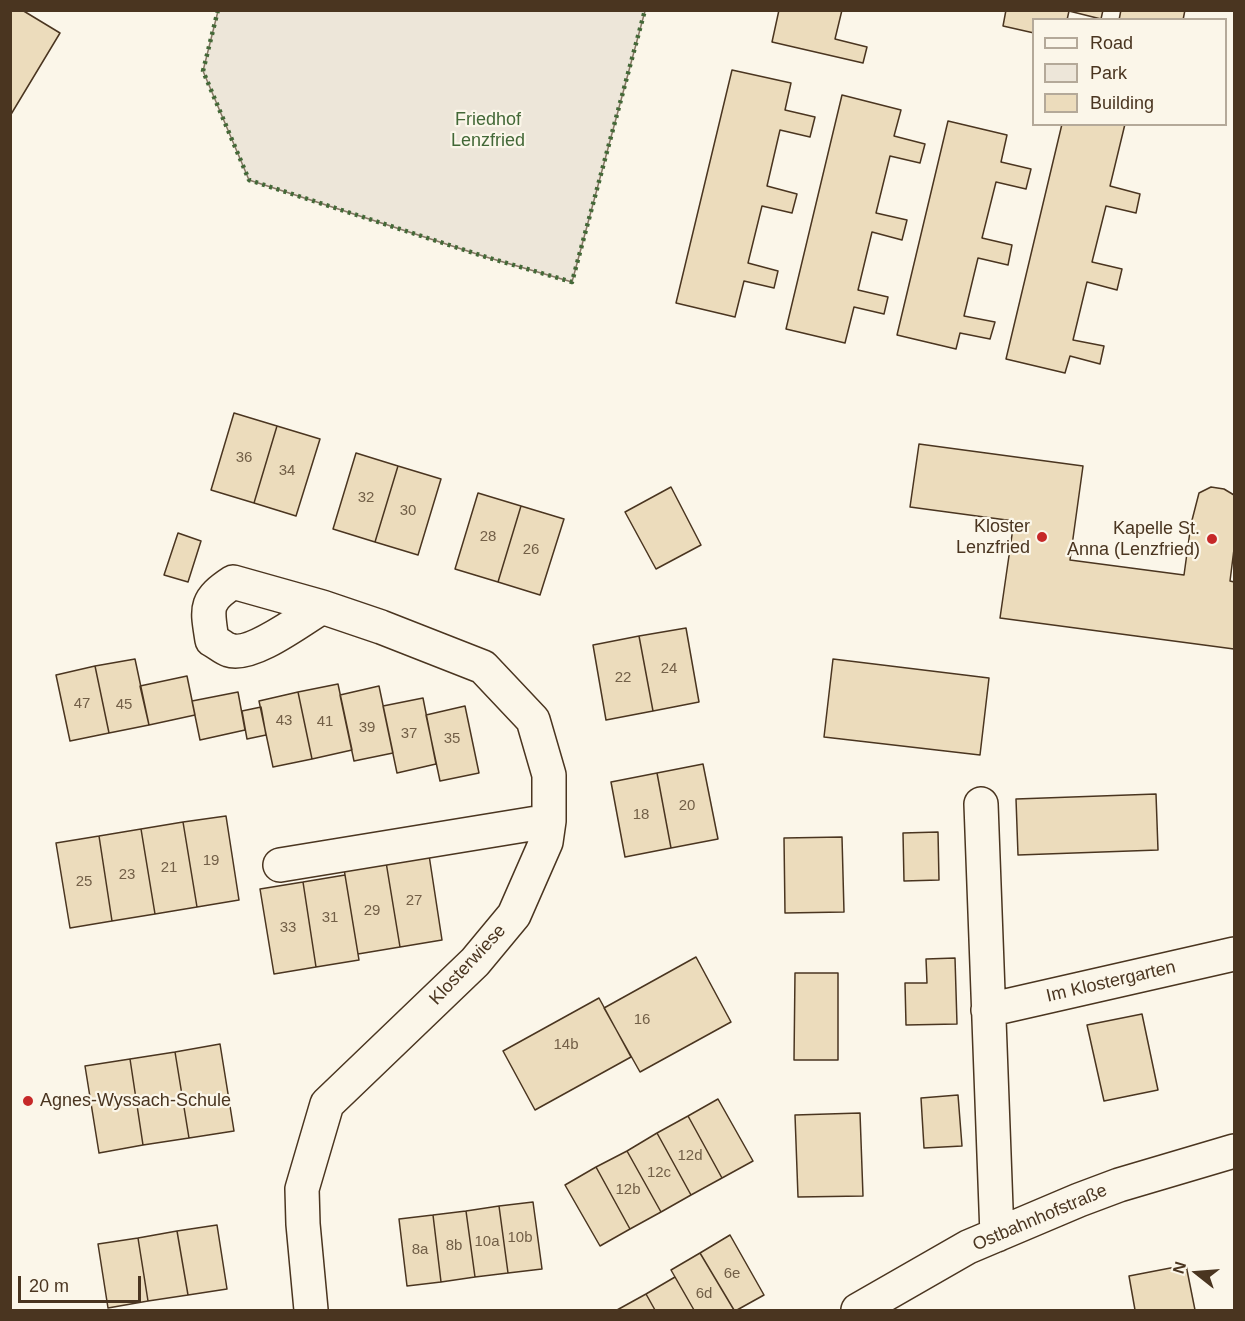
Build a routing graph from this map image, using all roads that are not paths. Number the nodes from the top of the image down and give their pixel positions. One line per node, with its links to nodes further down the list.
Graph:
1 (322, 607): 3 (street, Klosterwiese)
2 (981, 804): 6 (street)
3 (549, 820): 4 (street); 10 (street, Klosterwiese)
4 (280, 865)
5 (1234, 954): 6 (street, Im Klostergarten)
6 (988, 1010): 8 (street)
7 (1234, 1151): 8 (street, Ostbahnhofstraße)
8 (997, 1235): 9 (street, Ostbahnhofstraße)
9 (866, 1308)
10 (311, 1311)

